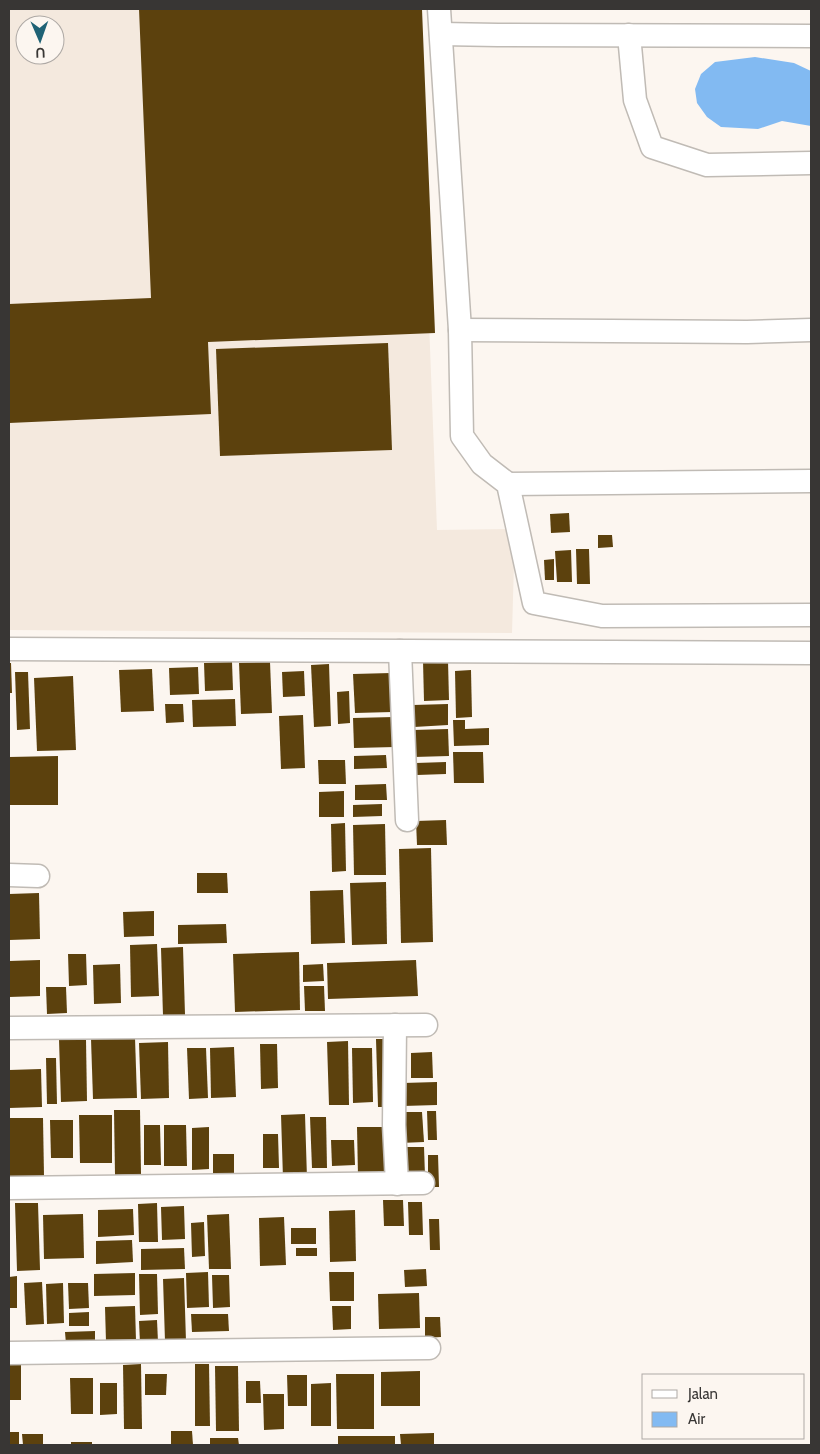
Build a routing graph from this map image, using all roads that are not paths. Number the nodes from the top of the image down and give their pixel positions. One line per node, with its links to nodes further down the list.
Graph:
1 (439, 9): 2 (street)
2 (441, 34): 3 (street); 6 (street)
3 (629, 35): 4 (street); 5 (street)
4 (811, 36)
5 (811, 163)
6 (460, 330): 7 (street); 9 (street)
7 (811, 330)
8 (811, 481): 9 (street)
9 (508, 484): 10 (street)
10 (811, 615)
11 (9, 649): 12 (street)
12 (400, 651): 13 (street); 14 (street)
13 (811, 653)
14 (407, 820)
15 (9, 875): 16 (street)
16 (38, 876)
17 (395, 1025): 18 (street); 19 (street); 20 (street)
18 (426, 1025)
19 (9, 1028)
20 (396, 1184): 21 (street); 22 (street)
21 (424, 1184)
22 (9, 1188)
23 (429, 1348): 24 (street)
24 (9, 1353)

